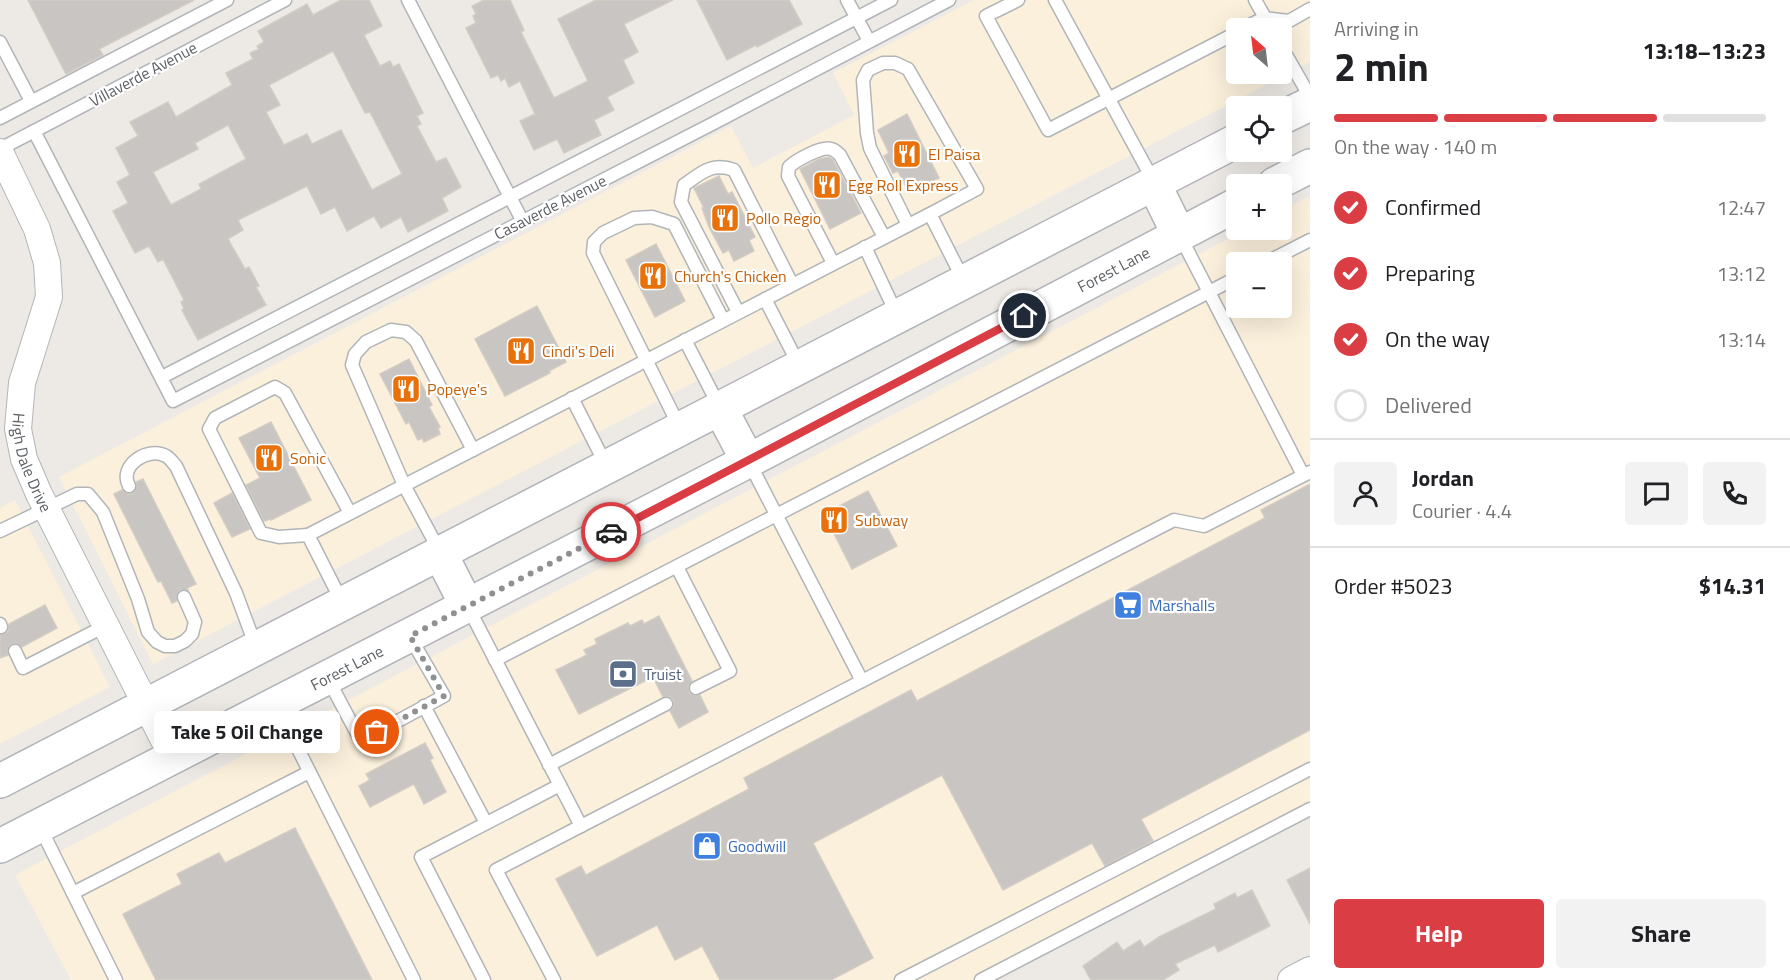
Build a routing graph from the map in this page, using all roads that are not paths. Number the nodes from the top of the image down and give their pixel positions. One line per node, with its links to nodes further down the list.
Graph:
1 (227, 0): 20 (lane)
2 (285, 0): 24 (lane, Villaverde Avenue)
3 (408, 0): 30 (lane)
4 (848, 0): 11 (lane)
5 (891, 0): 11 (lane, Casaverde Avenue)
6 (949, 0): 15 (lane, Casaverde Avenue)
7 (1018, 0): 19 (lane)
8 (1055, 0): 19 (lane)
9 (1255, 0): 12 (lane)
10 (1310, 9): 13 (lane)
11 (857, 18): 15 (lane); 30 (lane, Casaverde Avenue)
12 (1265, 18)
13 (1292, 19)
14 (1226, 38): 19 (lane)
15 (869, 41): 33 (lane, Casaverde Avenue)
16 (0, 42): 20 (lane)
17 (1292, 65): 18 (lane)
18 (1310, 96)
19 (1109, 98): 29 (lane)
20 (31, 100): 23 (lane)
21 (1310, 104): 22 (main road)
22 (1292, 113)
23 (0, 118)
24 (34, 131): 26 (lane, Villaverde Avenue); 52 (lane, Casaverde Avenue)
25 (1226, 146): 29 (main road)
26 (0, 150): 62 (street, High Dale Drive)
27 (1310, 166): 28 (main road)
28 (1292, 175)
29 (1154, 184): 35 (main road); 41 (main road)
30 (510, 197): 33 (lane); 52 (lane, Casaverde Avenue)
31 (1226, 210): 35 (main road, Forest Lane)
32 (930, 214): 34 (lane); 34 (lane); 41 (lane)
33 (522, 220): 52 (lane, Casaverde Avenue)
34 (908, 225): 36 (lane)
35 (1179, 235): 44 (lane); 57 (main road, Forest Lane)
36 (884, 237): 38 (lane); 40 (lane)
37 (1310, 240): 39 (lane)
38 (865, 247): 40 (lane); 47 (lane)
39 (1287, 252)
40 (833, 263): 43 (lane)
41 (964, 282): 47 (main road)
42 (1226, 283): 44 (lane)
43 (792, 285): 45 (lane); 46 (lane)
44 (1209, 292): 59 (lane); 64 (lane)
45 (765, 299): 46 (lane); 51 (lane)
46 (738, 312): 48 (lane)
47 (898, 316): 51 (main road)
48 (723, 320): 49 (lane); 50 (lane)
49 (685, 340): 50 (lane); 54 (lane)
50 (645, 361): 53 (lane); 55 (lane)
51 (800, 367): 54 (main road)
52 (162, 377)
53 (572, 398): 56 (lane); 58 (lane)
54 (720, 408): 55 (main road); 57 (main road)
55 (680, 429): 58 (main road)
56 (473, 450): 60 (lane); 60 (lane)
57 (748, 461): 64 (lane); 71 (main road, Forest Lane)
58 (607, 467): 67 (main road)
59 (1307, 473): 78 (lane)
60 (404, 485): 63 (lane); 67 (lane)
61 (129, 486): 74 (lane)
62 (46, 508): 65 (lane); 69 (lane); 72 (street, High Dale Drive)
63 (350, 513): 66 (lane); 66 (lane)
64 (776, 515): 68 (lane); 78 (lane)
65 (0, 531)
66 (308, 535): 70 (lane)
67 (440, 553): 70 (main road); 71 (main road)
68 (677, 567): 76 (lane); 79 (lane)
69 (184, 597)
70 (343, 603): 74 (main road)
71 (467, 606): 73 (main road, Forest Lane); 76 (lane)
72 (105, 626): 75 (lane); 82 (street, High Dale Drive)
73 (410, 636): 77 (main road, Forest Lane); 83 (lane)
74 (256, 648): 82 (main road)
75 (15, 651)
76 (495, 660): 85 (lane)
77 (327, 678): 81 (main road, Forest Lane); 83 (lane)
78 (861, 681): 93 (lane)
79 (696, 688)
80 (666, 704): 85 (lane)
81 (275, 705): 84 (main road, Forest Lane); 87 (lane)
82 (145, 706): 84 (street, High Dale Drive); 88 (main road)
83 (424, 706): 91 (lane)
84 (172, 758): 92 (main road, Forest Lane)
85 (549, 765): 89 (lane)
86 (1310, 769): 101 (lane)
87 (309, 772): 95 (lane); 98 (lane)
88 (0, 781)
89 (560, 785): 91 (lane); 93 (lane)
90 (1310, 809): 102 (lane)
91 (486, 823): 99 (lane)
92 (40, 826): 94 (main road, Forest Lane); 95 (lane)
93 (581, 826): 100 (lane)
94 (0, 846)
95 (73, 893): 97 (lane)
96 (1310, 970): 103 (street)
97 (116, 980)
98 (414, 980)
99 (484, 980)
100 (554, 980)
101 (901, 980)
102 (981, 980)
103 (1291, 980)

